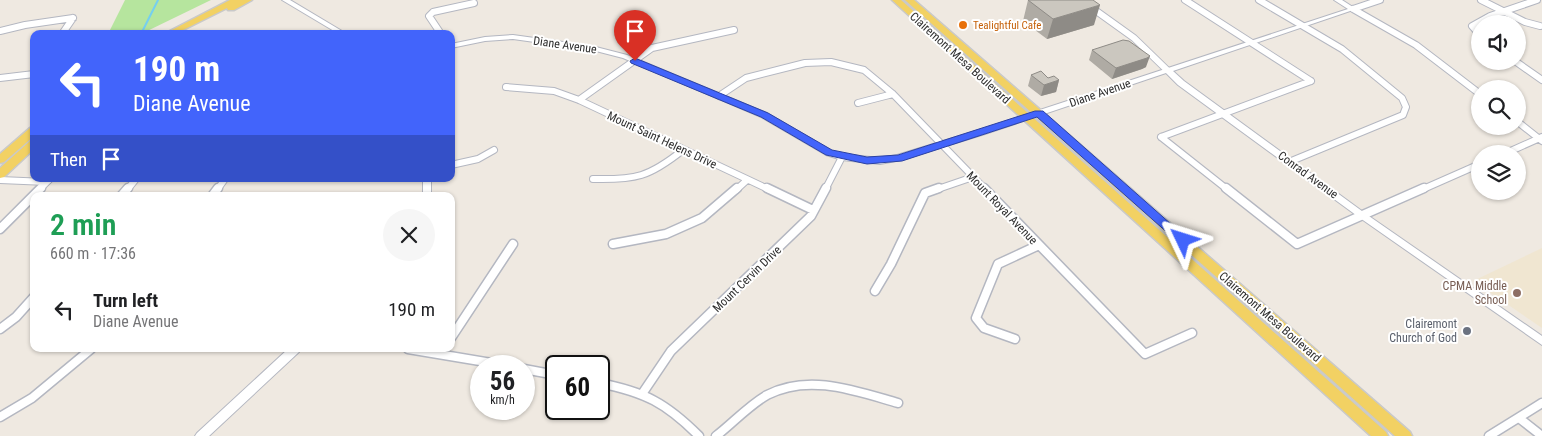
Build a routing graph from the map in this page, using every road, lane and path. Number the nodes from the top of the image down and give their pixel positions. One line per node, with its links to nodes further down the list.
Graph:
1 (236, 0): 20 (main road)
2 (248, 0): 21 (main road)
3 (285, 0): 22 (street)
4 (896, 0): 42 (main road, Clairemont Mesa Boulevard)
5 (909, 0): 40 (main road, Clairemont Mesa Boulevard)
6 (1081, 0): 30 (street, Conrad Avenue)
7 (1184, 0): 26 (street)
8 (1259, 0): 17 (street)
9 (1337, 0): 14 (street)
10 (1380, 0): 14 (street, Diane Avenue)
11 (1481, 0): 15 (street)
12 (1537, 0): 15 (street)
13 (474, 3): 23 (street)
14 (1354, 9): 17 (street, Diane Avenue); 35 (street)
15 (1503, 11): 16 (street); 18 (street)
16 (1495, 15)
17 (1303, 26): 26 (street, Diane Avenue); 53 (street)
18 (1540, 26)
19 (65, 30): 25 (street)
20 (176, 30)
21 (188, 30)
22 (337, 30)
23 (438, 30)
24 (734, 30): 28 (street)
25 (0, 32)
26 (1251, 43): 30 (street, Diane Avenue); 41 (street)
27 (455, 45): 28 (street, Diane Avenue)
28 (635, 61): 37 (street, Diane Avenue); 38 (street)
29 (1526, 69): 33 (street)
30 (1167, 70): 40 (street, Diane Avenue); 41 (street, Conrad Avenue)
31 (30, 74): 32 (street)
32 (0, 78)
33 (1542, 80)
34 (506, 87): 38 (street, Mount Saint Helens Drive)
35 (1471, 87)
36 (893, 94): 37 (street, Mount Royal Avenue); 39 (street); 46 (street, Mount Royal Avenue)
37 (719, 96): 51 (street, Diane Avenue)
38 (579, 100): 50 (street, Mount Saint Helens Drive)
39 (858, 103)
40 (1039, 113): 42 (street, Diane Avenue); 96 (main road, Clairemont Mesa Boulevard)
41 (1224, 114): 53 (street, Conrad Avenue); 70 (street)
42 (1026, 118): 46 (street, Diane Avenue); 95 (main road, Clairemont Mesa Boulevard)
43 (1526, 128): 45 (street)
44 (30, 134): 52 (main road)
45 (1541, 139): 47 (street)
46 (942, 144): 51 (street, Diane Avenue); 57 (street, Mount Royal Avenue)
47 (1526, 145)
48 (30, 146): 56 (main road)
49 (494, 150): 54 (street)
50 (683, 150): 58 (street); 61 (street, Mount Saint Helens Drive)
51 (842, 157): 69 (street, Mount Cervin Drive)
52 (0, 160)
53 (1289, 162): 70 (street, Conrad Avenue)
54 (455, 164)
55 (1471, 168): 70 (street)
56 (0, 174)
57 (973, 177): 74 (street, Mount Royal Avenue); 75 (street)
58 (592, 179)
59 (0, 180): 60 (street)
60 (30, 180)
61 (747, 180): 69 (street, Mount Saint Helens Drive); 73 (street)
62 (47, 182): 65 (street)
63 (133, 182): 66 (street)
64 (223, 182): 67 (street)
65 (37, 192)
66 (125, 192)
67 (215, 192)
68 (30, 199): 71 (street)
69 (813, 210): 87 (street, Mount Cervin Drive)
70 (1363, 216): 81 (street, Conrad Avenue)
71 (0, 229)
72 (513, 244): 78 (street)
73 (613, 244)
74 (1039, 246): 79 (street, Mount Royal Avenue); 80 (street)
75 (875, 291)
76 (30, 302): 77 (street)
77 (0, 329)
78 (455, 332)
79 (1192, 333)
80 (1015, 339)
81 (1542, 341)
82 (87, 352): 90 (street)
83 (292, 352): 92 (street)
84 (447, 352): 85 (street)
85 (470, 357)
86 (610, 385): 87 (street)
87 (642, 394): 93 (street)
88 (898, 403): 94 (street)
89 (1542, 403): 91 (street)
90 (0, 418)
91 (1519, 418): 97 (street); 98 (street)
92 (200, 436)
93 (699, 436)
94 (716, 436)
95 (1380, 436)
96 (1405, 436)
97 (1489, 436)
98 (1542, 436)

